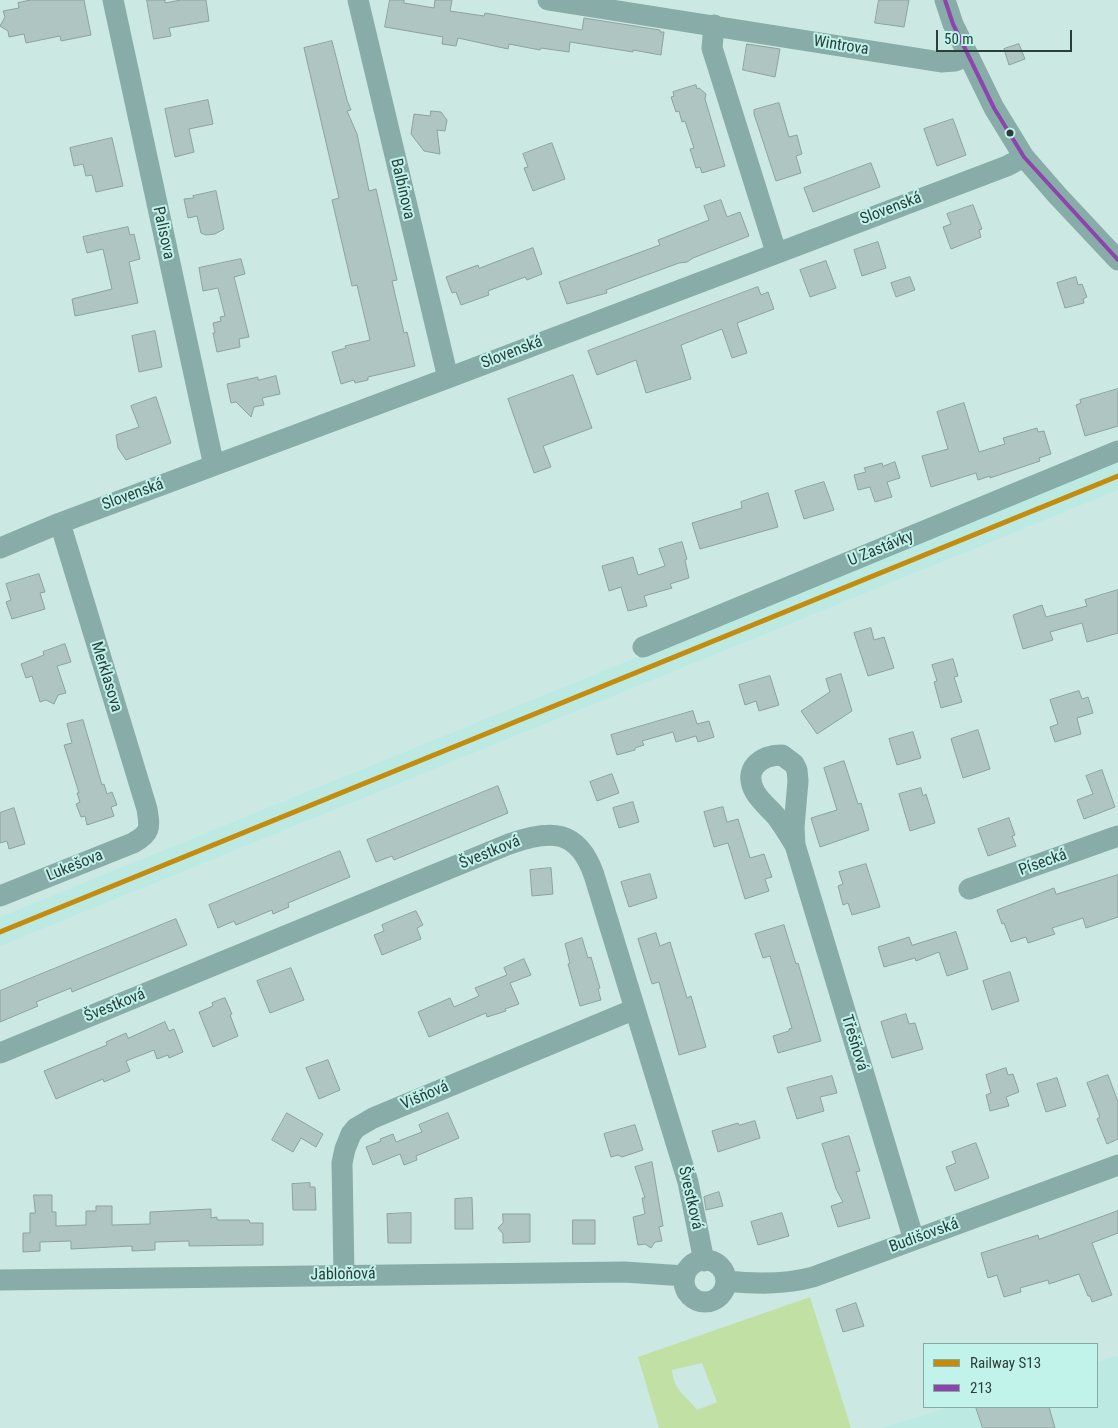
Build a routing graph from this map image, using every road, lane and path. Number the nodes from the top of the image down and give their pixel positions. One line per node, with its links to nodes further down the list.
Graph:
1 (113, 0): 12 (street, Palisova)
2 (358, 0): 10 (street, Balbínova)
3 (548, 0): 5 (street, Wintrova)
4 (945, 0): 6 (street)
5 (714, 25): 6 (street, Wintrova); 8 (street)
6 (968, 56): 7 (street)
7 (1024, 157): 8 (street, Slovenská); 9 (street)
8 (776, 252): 10 (street, Slovenská)
9 (1118, 260)
10 (448, 378): 12 (street, Slovenská)
11 (1118, 451): 15 (street, U Zastávky)
12 (215, 465): 13 (street, Slovenská)
13 (60, 523): 14 (street, Slovenská); 16 (street, Merklasova)
14 (0, 548)
15 (643, 647)
16 (148, 832): 20 (street, Lukešova)
17 (1118, 836): 19 (street, Písecká)
18 (795, 845): 24 (street, Třešňová)
19 (969, 889)
20 (0, 896)
21 (635, 1009): 22 (street, Švestková); 25 (street, Švestková); 26 (street, Višňová)
22 (0, 1053)
23 (1118, 1165): 24 (street, Budišovská)
24 (914, 1240): 29 (street, Budišovská)
25 (704, 1261): 27 (street); 29 (street)
26 (344, 1275): 27 (street, Jabloňová); 28 (street, Jabloňová)
27 (685, 1276): 29 (street)
28 (0, 1280)
29 (726, 1281)

